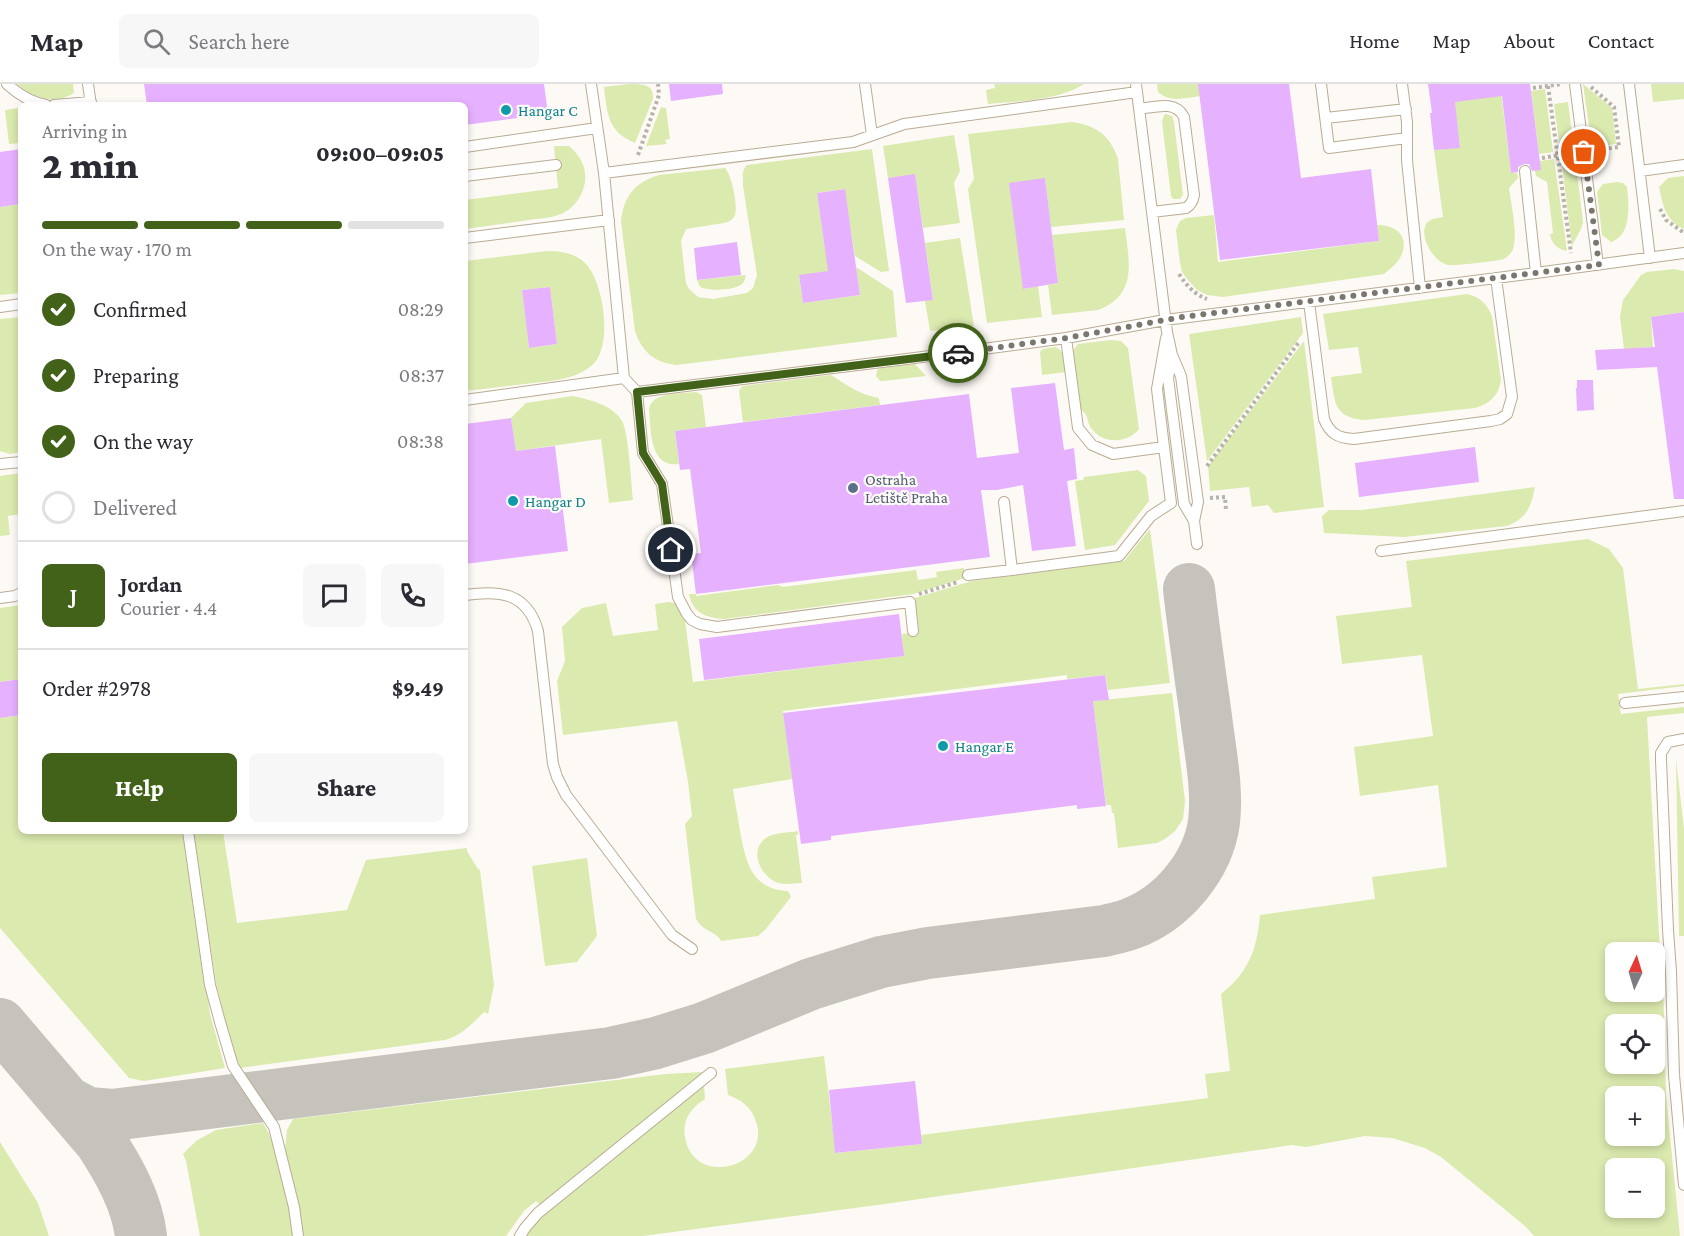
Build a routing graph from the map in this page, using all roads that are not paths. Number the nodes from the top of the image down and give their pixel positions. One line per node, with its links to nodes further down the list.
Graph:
1 (7, 84): 10 (lane)
2 (88, 84): 11 (lane)
3 (591, 84): 15 (lane)
4 (865, 84): 16 (lane)
5 (1321, 84): 14 (lane)
6 (1402, 84): 12 (lane)
7 (1575, 84): 30 (lane)
8 (1629, 84): 22 (lane)
9 (1136, 88): 13 (lane); 16 (lane)
10 (34, 102)
11 (91, 102)
12 (1406, 109): 14 (lane); 17 (lane)
13 (1139, 110): 25 (lane); 25 (lane)
14 (1326, 118): 17 (lane)
15 (597, 128): 18 (lane); 23 (lane)
16 (872, 135): 23 (lane)
17 (1407, 138): 33 (lane)
18 (468, 147)
19 (556, 165): 24 (lane)
20 (1684, 165): 22 (lane)
21 (1525, 171): 31 (lane)
22 (1640, 171): 29 (lane)
23 (604, 173): 26 (lane)
24 (468, 176)
25 (1152, 212): 37 (lane)
26 (609, 220): 27 (lane); 40 (lane)
27 (468, 238)
28 (1684, 253): 29 (lane)
29 (1650, 258): 30 (lane)
30 (1599, 265): 31 (lane)
31 (1536, 273): 32 (lane)
32 (1496, 278): 33 (lane); 34 (lane)
33 (1420, 288): 34 (lane)
34 (1309, 302): 37 (lane)
35 (18, 304): 36 (lane)
36 (0, 307)
37 (1165, 320): 38 (lane); 39 (lane)
38 (1167, 332): 43 (lane); 48 (lane)
39 (1066, 338): 41 (lane); 43 (lane)
40 (624, 378): 41 (lane); 42 (lane)
41 (637, 392): 55 (lane)
42 (468, 400)
43 (1164, 447): 50 (lane)
44 (18, 462): 45 (lane)
45 (0, 464)
46 (1004, 502): 50 (lane)
47 (1684, 511): 49 (lane)
48 (1197, 544)
49 (1380, 550)
50 (1012, 570): 51 (lane)
51 (968, 575)
52 (18, 594): 54 (lane)
53 (468, 595): 60 (lane)
54 (0, 598)
55 (913, 631)
56 (1684, 697): 57 (lane)
57 (1625, 703)
58 (1679, 739): 62 (lane)
59 (188, 834): 65 (lane)
60 (692, 949)
61 (1684, 957): 62 (lane)
62 (1671, 958): 64 (lane)
63 (711, 1073): 66 (lane)
64 (1684, 1185)
65 (297, 1236)
66 (520, 1236)

